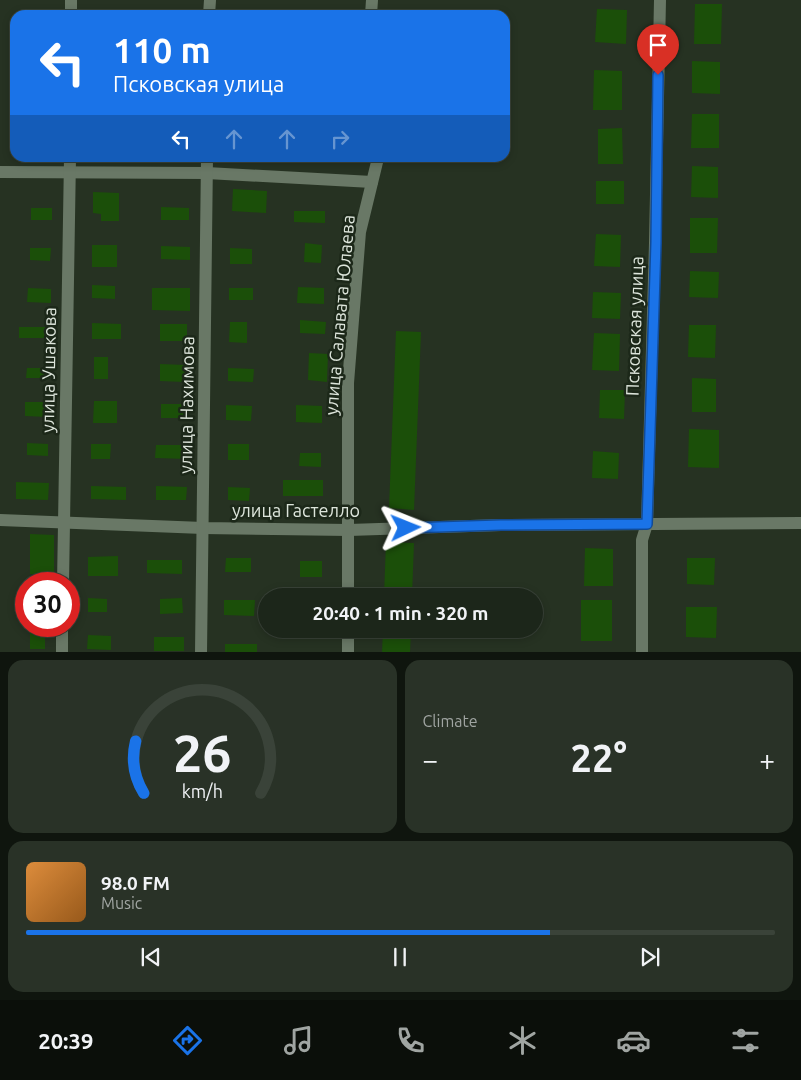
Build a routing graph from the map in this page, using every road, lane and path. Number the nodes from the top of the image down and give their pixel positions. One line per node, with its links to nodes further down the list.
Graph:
1 (660, 0): 12 (street, Псковская улица)
2 (70, 162): 7 (street, улица Ушакова)
3 (207, 162): 6 (street, улица Нахимова)
4 (377, 162): 8 (street, улица Салавата Юлаева)
5 (0, 172): 7 (street)
6 (207, 172): 7 (street); 8 (street); 13 (street, улица Нахимова)
7 (70, 173): 10 (street, улица Ушакова)
8 (372, 182): 14 (street, улица Салавата Юлаева)
9 (0, 520): 10 (street, улица Гастелло)
10 (64, 522): 13 (street, улица Гастелло); 15 (street, улица Ушакова)
11 (801, 523): 12 (street, улица Гастелло)
12 (647, 524): 14 (street, улица Гастелло); 22 (street, Псковская улица)
13 (203, 528): 14 (street, улица Гастелло); 20 (street, улица Нахимова)
14 (348, 530): 16 (street, улица Салавата Юлаева)
15 (63, 572)
16 (348, 588)
17 (62, 637): 19 (street)
18 (348, 638): 21 (street)
19 (62, 652)
20 (201, 652)
21 (348, 652)
22 (642, 652)

